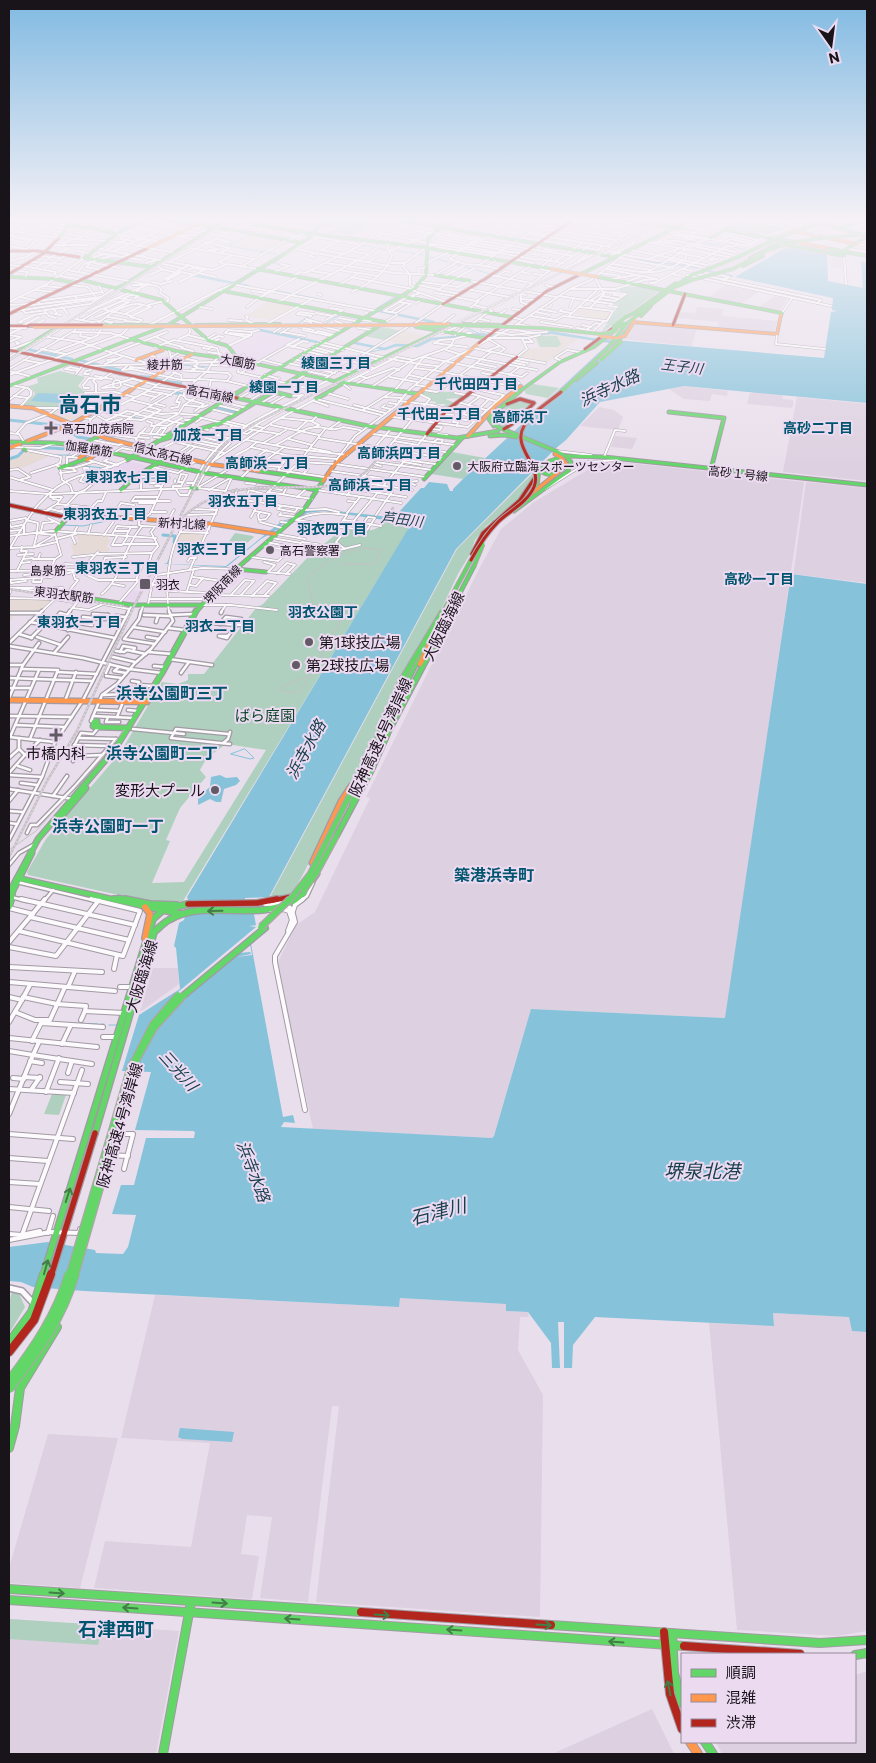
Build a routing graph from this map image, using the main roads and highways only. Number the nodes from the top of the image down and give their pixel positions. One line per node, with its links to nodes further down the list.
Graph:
1 (37, 302): 15 (main road)
2 (165, 302): 17 (main road)
3 (205, 302): 17 (main road)
4 (280, 302): 20 (main road)
5 (400, 302): 20 (main road)
6 (439, 302): 13 (main road)
7 (531, 302): 18 (main road, 堺阪南線)
8 (650, 302): 16 (main road, 大阪臨海線)
9 (654, 302): 14 (main road, 大阪臨海線)
10 (655, 302): 14 (main road, 阪神高速4号湾岸線, bridge)
11 (682, 302): 27 (main road)
12 (727, 302): 27 (main road)
13 (444, 303): 18 (main road)
14 (651, 305): 19 (main road); 37 (main road, bridge); 37 (main road, bridge); 43 (main road, 阪神高速4号湾岸線, bridge); 57 (main road, 阪神高速4号湾岸線, bridge)
15 (11, 312)
16 (636, 312): 19 (main road); 41 (main road, 大阪臨海線)
17 (181, 317): 29 (main road); 33 (main road)
18 (511, 317): 38 (main road, 堺阪南線)
19 (629, 320): 27 (main road); 41 (main road, 大阪臨海線); 43 (main road, bridge); 47 (main road, bridge)
20 (320, 323): 21 (main road, bridge); 21 (main road, bridge); 23 (main road); 23 (main road); 24 (main road, bridge); 24 (main road, bridge); 34 (main road, bridge); 34 (main road, bridge); 35 (main road); 35 (main road); 53 (main road)
21 (416, 323): 23 (main road); 23 (main road); 26 (main road); 26 (main road); 38 (main road, bridge); 38 (main road, bridge); 39 (main road)
22 (238, 324): 25 (main road); 34 (main road); 35 (main road); 35 (main road)
23 (383, 324): 51 (main road)
24 (32, 325): 28 (main road); 31 (main road, bridge)
25 (198, 325): 29 (main road); 34 (main road)
26 (451, 325): 37 (main road, bridge)
27 (673, 325)
28 (9, 326)
29 (190, 326): 33 (main road); 34 (main road); 49 (main road)
30 (59, 327): 45 (main road)
31 (98, 327): 32 (main road); 32 (main road)
32 (137, 327): 33 (main road); 33 (main road)
33 (165, 327): 42 (main road)
34 (226, 327)
35 (263, 327)
36 (512, 328): 37 (main road); 38 (main road); 41 (main road)
37 (573, 329): 41 (main road); 47 (main road, bridge); 54 (main road, bridge)
38 (489, 331): 40 (main road); 40 (main road); 40 (main road); 63 (main road, 堺阪南線)
39 (440, 332): 40 (main road); 56 (main road)
40 (462, 334)
41 (602, 338): 62 (main road, 大阪臨海線); 62 (main road, 大阪臨海線)
42 (131, 339): 44 (main road, 大園筋); 50 (main road)
43 (610, 346): 54 (main road, 阪神高速4号湾岸線, bridge)
44 (167, 347): 46 (main road, 大園筋); 52 (main road)
45 (17, 350): 50 (main road)
46 (184, 355): 49 (main road, 大園筋); 55 (main road)
47 (604, 356): 57 (main road, bridge)
48 (513, 358): 71 (main road)
49 (239, 360): 53 (main road, 大園筋)
50 (68, 362): 55 (main road, 高石南線); 59 (main road); 59 (main road)
51 (320, 363): 53 (main road, 大園筋); 56 (main road, 大園筋); 61 (main road)
52 (133, 365)
53 (281, 366): 61 (main road)
54 (582, 372): 96 (main road, 阪神高速4号湾岸線, bridge)
55 (146, 376): 65 (main road, 高石南線); 72 (main road)
56 (329, 379): 58 (main road, 大園筋)
57 (576, 380): 109 (main road, 阪神高速4号湾岸線, bridge)
58 (344, 384): 63 (main road, 大園筋); 66 (main road)
59 (10, 385)
60 (248, 386): 61 (main road); 61 (main road); 65 (main road)
61 (267, 387): 64 (main road); 67 (main road)
62 (518, 387): 70 (main road, 大阪臨海線); 74 (main road); 77 (main road); 78 (main road, 大阪臨海線)
63 (419, 394): 73 (main road, 堺阪南線)
64 (290, 396)
65 (230, 397): 67 (main road, 高石南線); 79 (main road)
66 (315, 400)
67 (259, 403): 73 (main road, 高石南線); 79 (main road)
68 (9, 406): 72 (main road, 信太高石線)
69 (669, 412): 95 (main road)
70 (495, 413): 74 (main road); 78 (main road, 大阪臨海線)
71 (437, 422): 75 (main road); 77 (main road); 80 (main road)
72 (71, 424): 76 (main road, 信太高石線); 81 (main road)
73 (380, 428): 75 (main road); 75 (main road); 98 (main road, 堺阪南線)
74 (502, 430): 80 (main road)
75 (402, 431)
76 (101, 435): 83 (main road); 84 (main road, 信太高石線)
77 (445, 435): 80 (main road)
78 (514, 436): 80 (main road); 85 (main road, 大阪臨海線)
79 (165, 438): 84 (main road)
80 (460, 439): 97 (main road)
81 (26, 442): 82 (main road, 伽羅橋筋); 83 (main road, 伽羅橋筋)
82 (9, 446)
83 (85, 448): 88 (main road, 伽羅橋筋); 91 (main road)
84 (145, 449): 87 (main road, 信太高石線); 88 (main road)
85 (553, 451): 93 (main road, 大阪臨海線); 116 (main road, 大阪臨海線)
86 (98, 453): 91 (main road)
87 (174, 454): 92 (main road); 98 (main road, 信太高石線)
88 (134, 456): 92 (main road, 伽羅橋筋)
89 (568, 457): 90 (main road)
90 (606, 458): 95 (main road, 高砂１号線); 95 (main road, 高砂１号線)
91 (78, 459): 94 (main road)
92 (155, 464): 100 (main road); 101 (main road, 伽羅橋筋)
93 (567, 465): 102 (main road, 大阪臨海線); 102 (main road)
94 (62, 467)
95 (711, 469): 99 (main road, 高砂１号線)
96 (535, 472): 110 (main road, bridge); 131 (main road, 阪神高速4号湾岸線, bridge)
97 (425, 478)
98 (323, 479): 101 (main road, 堺阪南線)
99 (867, 486)
100 (121, 490)
101 (316, 490): 108 (main road, 堺阪南線)
102 (528, 497): 110 (main road, 大阪臨海線)
103 (9, 505): 104 (main road, 新村北線)
104 (70, 517): 105 (main road, 新村北線); 107 (main road)
105 (186, 519): 106 (main road); 108 (main road, 新村北線)
106 (182, 530)
107 (55, 535)
108 (271, 535): 111 (main road, 堺阪南線)
109 (484, 542): 115 (main road, 阪神高速4号湾岸線, bridge); 116 (main road, bridge)
110 (472, 554): 125 (main road, 大阪臨海線)
111 (234, 568): 112 (main road); 114 (main road, 堺阪南線)
112 (267, 572)
113 (61, 593): 114 (main road, 東羽衣駅筋)
114 (201, 606): 117 (main road, 堺阪南線); 117 (main road, 堺阪南線)
115 (432, 639): 118 (main road); 125 (main road, 阪神高速4号湾岸線, bridge)
116 (431, 650): 125 (main road, 大阪臨海線)
117 (171, 658): 120 (main road, 堺阪南線); 120 (main road, 堺阪南線)
118 (420, 664)
119 (406, 687): 125 (main road)
120 (153, 689): 122 (main road, 堺阪南線)
121 (9, 699): 122 (main road)
122 (146, 700): 124 (main road, 堺阪南線); 124 (main road, 堺阪南線)
123 (94, 719): 124 (main road)
124 (131, 728): 127 (main road, 堺阪南線); 127 (main road, 堺阪南線)
125 (386, 732): 126 (main road, 大阪臨海線); 129 (main road, 阪神高速4号湾岸線, bridge); 129 (main road, bridge); 136 (main road, 大阪臨海線, one-way to 136)
126 (351, 786): 131 (main road, 大阪臨海線); 131 (main road, bridge)
127 (74, 799): 128 (main road, 堺阪南線); 128 (main road, 堺阪南線)
128 (18, 878): 130 (main road, 堺阪南線); 133 (main road)
129 (304, 890): 139 (main road, 阪神高速4号湾岸線, bridge)
130 (10, 895): 134 (main road, 堺阪南線)
131 (295, 895): 132 (main road); 142 (main road, 阪神高速4号湾岸線, bridge)
132 (180, 905): 133 (main road); 135 (main road)
133 (146, 906): 135 (main road); 137 (main road)
134 (9, 907)
135 (162, 911): 136 (main road); 137 (main road, 大阪臨海線)
136 (181, 914): 138 (main road, 大阪臨海線)
137 (144, 944): 138 (main road, 大阪臨海線)
138 (124, 1025): 140 (main road, 大阪臨海線, one-way to 138); 141 (main road, 大阪臨海線)
139 (70, 1292): 143 (main road, 阪神高速4号湾岸線, bridge); 144 (main road, bridge)
140 (9, 1343)
141 (9, 1352)
142 (9, 1381)
143 (9, 1389)
144 (9, 1448)
145 (9, 1590): 147 (main road, one-way to 147)
146 (9, 1600): 148 (main road, one-way to 146)
147 (191, 1602): 148 (main road); 149 (main road, one-way to 149)
148 (189, 1612): 152 (main road, one-way to 148); 159 (main road)
149 (664, 1632): 150 (main road); 152 (main road)
150 (672, 1633): 151 (main road); 153 (main road)
151 (867, 1640)
152 (665, 1645): 153 (main road); 156 (main road, one-way to 152)
153 (673, 1646): 154 (main road); 155 (main road)
154 (784, 1653)
155 (681, 1699)
156 (681, 1726)
157 (691, 1743): 160 (main road)
158 (706, 1743): 161 (main road)
159 (162, 1754)
160 (698, 1754)
161 (713, 1754)

